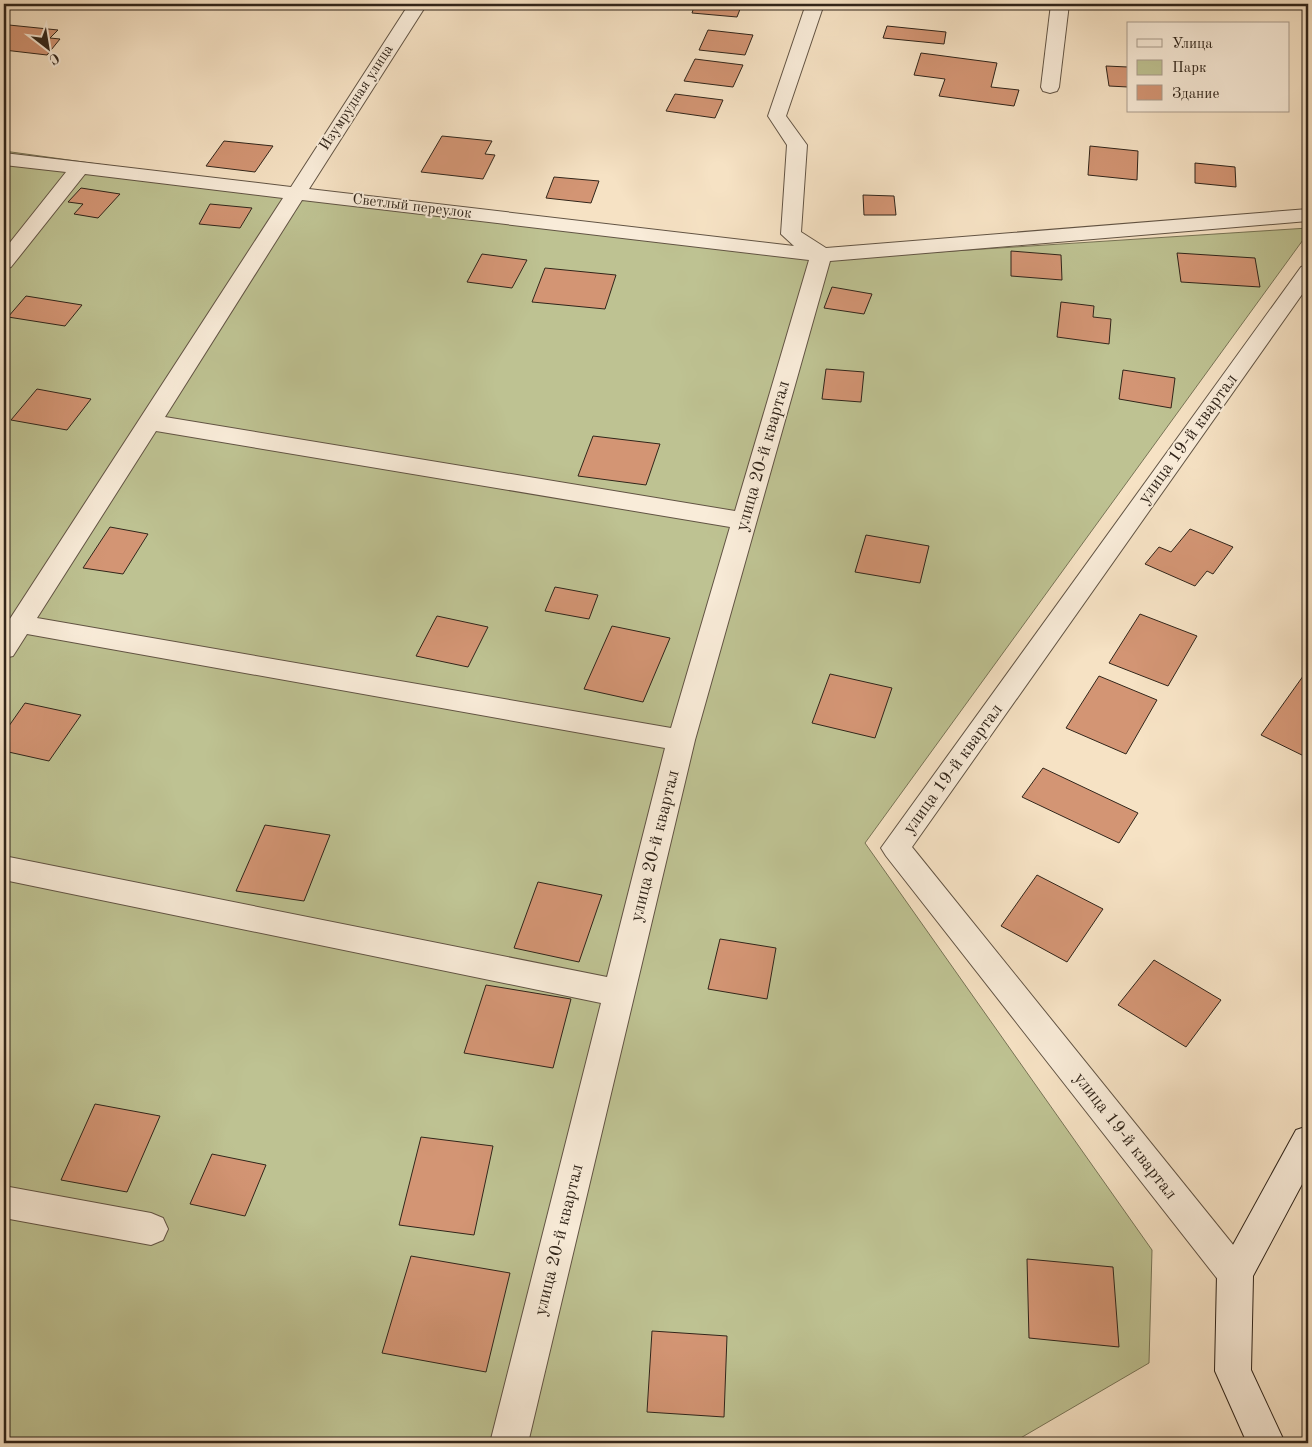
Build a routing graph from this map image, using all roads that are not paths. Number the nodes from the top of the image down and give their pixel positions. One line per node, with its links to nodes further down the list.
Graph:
1 (418, 4): 7 (street, Изумрудная улица)
2 (815, 4): 9 (street)
3 (1060, 4): 4 (street)
4 (1050, 87)
5 (4, 158): 6 (street, Светлый переулок)
6 (80, 168): 7 (street, Светлый переулок); 10 (street)
7 (296, 193): 9 (street, Светлый переулок); 12 (street, Изумрудная улица)
8 (1308, 215): 9 (street, Светлый переулок)
9 (821, 255): 13 (street, улица 20-й квартал)
10 (4, 263)
11 (1308, 271): 22 (street, улица 19-й квартал)
12 (149, 422): 13 (street); 14 (street, Изумрудная улица)
13 (744, 521): 16 (street, улица 20-й квартал)
14 (20, 624): 15 (street, Изумрудная улица); 16 (street)
15 (4, 650)
16 (682, 740): 18 (street, улица 20-й квартал)
17 (4, 868): 18 (street)
18 (620, 993): 23 (street, улица 20-й квартал)
19 (1308, 1141): 22 (street)
20 (4, 1202): 21 (street)
21 (151, 1229)
22 (1235, 1274): 24 (street)
23 (508, 1443)
24 (1266, 1443)

